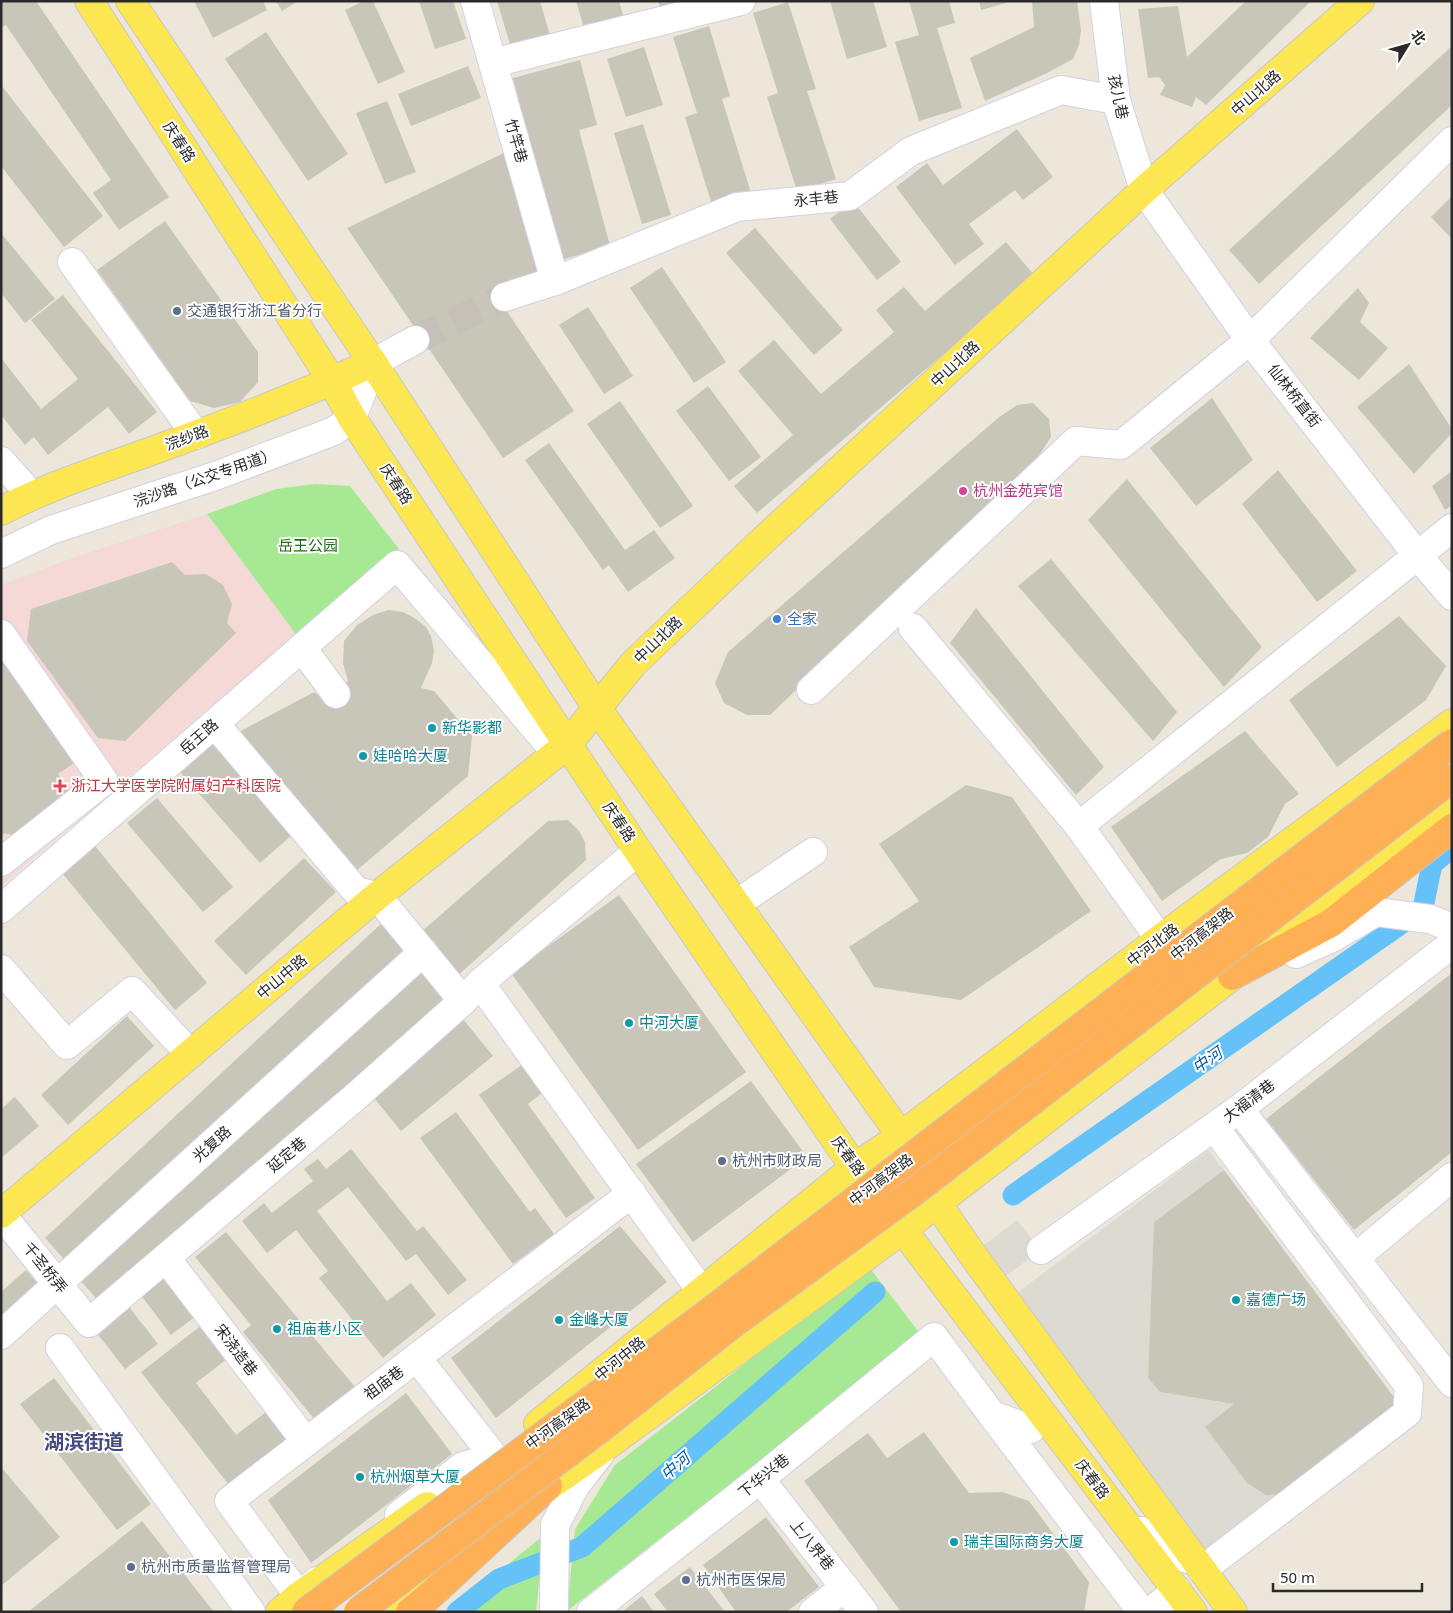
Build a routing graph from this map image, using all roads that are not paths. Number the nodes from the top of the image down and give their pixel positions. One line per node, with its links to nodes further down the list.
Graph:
1 (89, 1): 17 (main road, 庆春路)
2 (130, 1): 16 (main road)
3 (475, 1): 7 (street, 竹竿巷)
4 (740, 1): 7 (street)
5 (1104, 1): 8 (street, 孩儿巷)
6 (1360, 1): 10 (main road, 中山北路)
7 (493, 63): 12 (street, 竹竿巷)
8 (1116, 100): 10 (street, 孩儿巷); 12 (street, 永丰巷)
9 (1452, 141): 15 (street)
10 (1144, 190): 15 (street, 仙林桥直街); 32 (main road, 中山北路)
11 (72, 262): 19 (street)
12 (555, 281): 13 (street, 永丰巷)
13 (505, 297)
14 (415, 340): 16 (street)
15 (1250, 340): 25 (street, 仙林桥直街); 30 (street)
16 (373, 363): 17 (main road, 浣纱路); 18 (street); 32 (main road)
17 (332, 381): 18 (main road, 庆春路); 19 (main road, 浣纱路)
18 (352, 418): 24 (street, 浣沙路（公交专用道）); 36 (main road, 庆春路)
19 (196, 435): 21 (main road, 浣纱路)
20 (1, 461): 21 (street)
21 (31, 495): 22 (main road, 浣纱路)
22 (1, 511)
23 (1452, 528): 25 (street)
24 (1, 554)
25 (1417, 555): 26 (street, 仙林桥直街); 39 (street)
26 (1452, 596)
27 (913, 628): 39 (street)
28 (1, 634): 43 (street)
29 (302, 648): 31 (street); 34 (street, 岳王路); 36 (street, 岳王路)
30 (811, 690)
31 (336, 694)
32 (597, 708): 36 (main road, 中山北路); 46 (main road)
33 (1452, 723): 48 (main road, 中河北路)
34 (215, 724): 44 (street); 45 (street, 岳王路)
35 (1452, 743): 84 (highway, 中河高架路, bridge)
36 (567, 744): 41 (main road, 庆春路); 44 (main road, 中山中路)
37 (1452, 778): 86 (highway, 中河高架路, bridge)
38 (1452, 800): 52 (main road)
39 (1079, 826): 48 (street)
40 (1452, 828): 52 (highway)
41 (638, 851): 53 (street, 延定巷); 58 (main road, 庆春路)
42 (814, 852): 46 (street)
43 (1, 862)
44 (377, 896): 50 (street); 54 (main road, 中山中路)
45 (3, 904)
46 (736, 904): 57 (main road)
47 (1452, 928): 52 (street)
48 (1160, 939): 57 (main road, 中河北路)
49 (1452, 944): 55 (street, 大福清巷)
50 (423, 952): 53 (street); 67 (street, 光复路)
51 (1, 969): 54 (street)
52 (1222, 983): 61 (main road)
53 (471, 992): 60 (street); 65 (street, 延定巷)
54 (190, 1054): 62 (main road, 中山中路)
55 (1240, 1109): 56 (street, 大福清巷); 66 (street)
56 (1214, 1127): 64 (street, 大福清巷); 81 (street)
57 (901, 1136): 58 (main road, 中河北路); 61 (main road)
58 (855, 1167): 63 (main road, 庆春路); 68 (main road, 中河中路)
59 (1452, 1177): 66 (street)
60 (632, 1193): 68 (street); 72 (street, 祖庙巷)
61 (937, 1203): 63 (main road); 81 (main road)
62 (1, 1214): 67 (street, 千圣桥弄)
63 (907, 1226): 77 (main road); 81 (street); 83 (main road, 庆春路)
64 (1041, 1250)
65 (166, 1258): 69 (street, 延定巷); 76 (street, 宋浇造巷)
66 (1355, 1258): 73 (street)
67 (58, 1284): 69 (street, 千圣桥弄); 70 (street, 光复路)
68 (702, 1292): 78 (main road, 中河中路)
69 (89, 1323)
70 (1, 1335)
71 (60, 1348): 85 (street)
72 (417, 1358): 76 (street, 祖庙巷); 78 (street)
73 (1452, 1383)
74 (992, 1415): 75 (street); 79 (street, 下华兴巷); 93 (street)
75 (1031, 1429)
76 (306, 1442): 84 (street, 祖庙巷)
77 (605, 1447): 80 (main road); 89 (street)
78 (495, 1458): 84 (main road, 中河中路)
79 (760, 1479): 82 (street, 上八界巷); 90 (street, 下华兴巷)
80 (548, 1486): 87 (main road); 88 (highway)
81 (1199, 1565): 96 (main road)
82 (845, 1587): 91 (street); 92 (street, 上八界巷)
83 (1177, 1590): 94 (street); 95 (main road, 庆春路)
84 (295, 1606)
85 (252, 1612)
86 (358, 1612)
87 (383, 1612)
88 (410, 1612)
89 (554, 1612)
90 (591, 1612)
91 (814, 1612)
92 (864, 1612)
93 (1142, 1612)
94 (1150, 1612)
95 (1193, 1612)
96 (1234, 1612)

